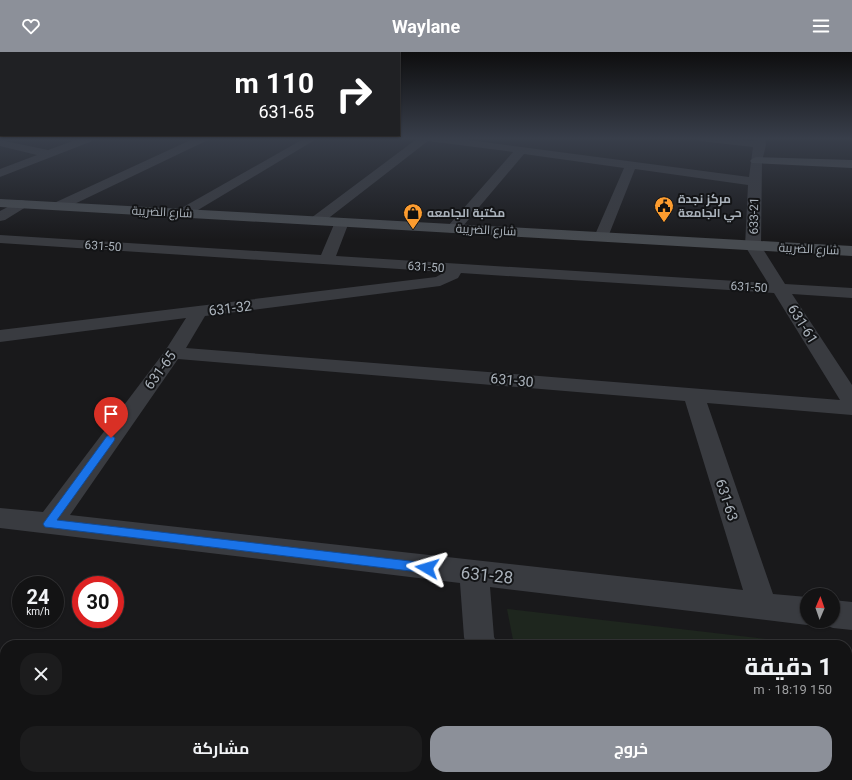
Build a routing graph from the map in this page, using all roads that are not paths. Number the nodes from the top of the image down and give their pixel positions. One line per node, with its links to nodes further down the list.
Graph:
1 (132, 172): 11 (street)
2 (254, 172): 12 (street)
3 (380, 172): 14 (street)
4 (502, 172): 16 (street)
5 (628, 172): 17 (street)
6 (682, 172): 8 (street)
7 (755, 172): 8 (street, 633-21)
8 (755, 182): 19 (street, 633-21)
9 (0, 203): 10 (street, شارع الضريبة)
10 (21, 204): 11 (street, شارع الضريبة); 13 (street)
11 (59, 206): 12 (street, شارع الضريبة)
12 (183, 213): 14 (street, شارع الضريبة)
13 (0, 217)
14 (316, 221): 15 (street, شارع الضريبة)
15 (342, 222): 16 (street, شارع الضريبة); 21 (street)
16 (453, 229): 17 (street, شارع الضريبة)
17 (601, 237): 19 (street, شارع الضريبة)
18 (0, 239): 21 (street, 631-50)
19 (753, 246): 20 (street, شارع الضريبة); 23 (street, 631-61)
20 (852, 251)
21 (326, 260): 22 (street, 631-50)
22 (454, 269): 23 (street, 631-50); 25 (street, 631-32)
23 (781, 289): 24 (street, 631-50); 29 (street, 631-61)
24 (852, 293)
25 (199, 311): 26 (street, 631-32); 27 (street, 631-65)
26 (0, 336)
27 (173, 353): 28 (street, 631-30); 32 (street, 631-65)
28 (693, 394): 30 (street, 631-30); 34 (street, 631-63)
29 (852, 402)
30 (852, 408)
31 (0, 518): 32 (street, 631-28)
32 (49, 524): 33 (street, 631-28)
33 (474, 573): 34 (street, 631-28); 38 (street)
34 (762, 605): 35 (street, 631-28)
35 (800, 610)
36 (840, 615): 37 (street)
37 (852, 616)
38 (480, 640)

